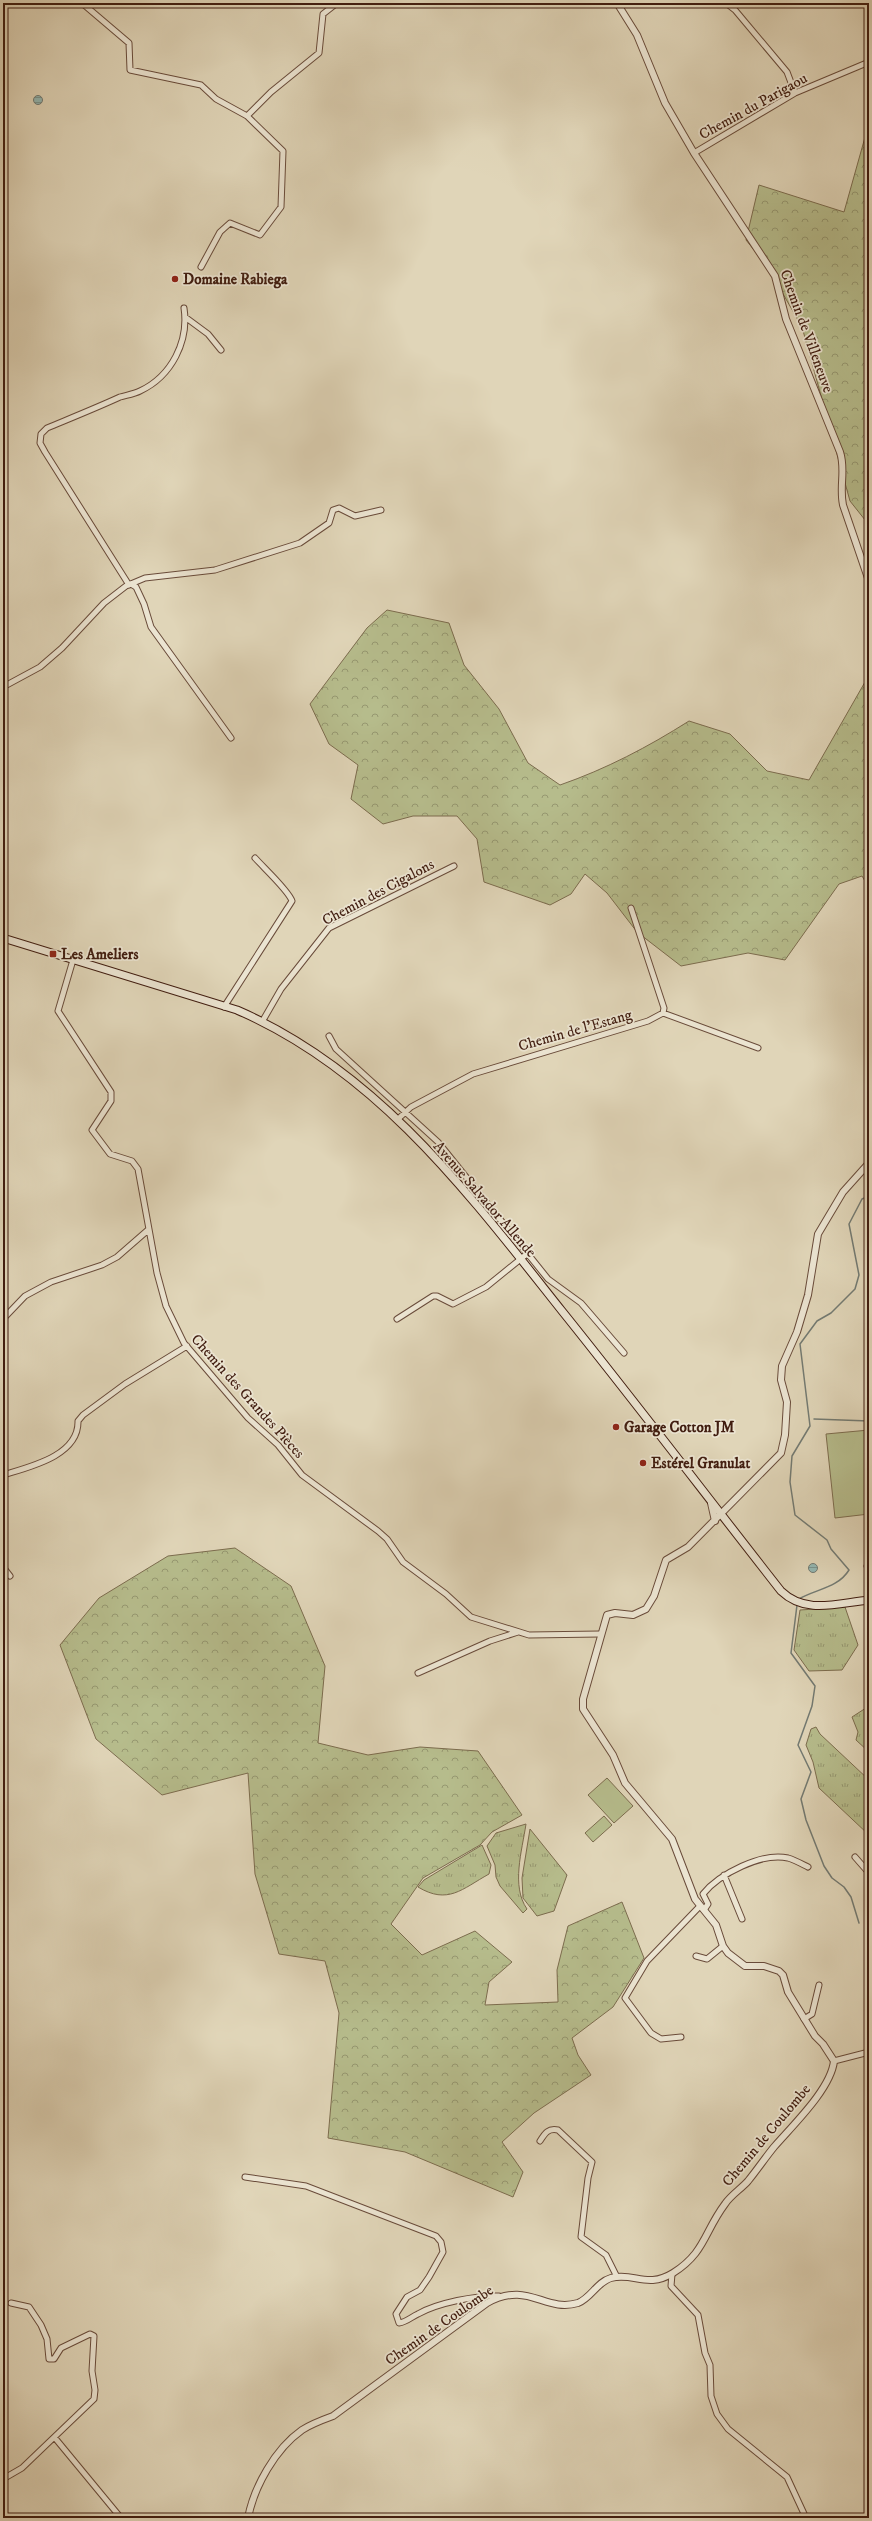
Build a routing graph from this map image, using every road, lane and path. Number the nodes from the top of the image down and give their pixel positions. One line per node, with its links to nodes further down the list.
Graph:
1 (82, 3): 7 (street)
2 (337, 3): 7 (street)
3 (617, 3): 8 (street, Chemin de Villeneuve)
4 (726, 3): 6 (street)
5 (869, 62): 6 (street, Chemin du Parigaou)
6 (795, 93): 8 (street, Chemin du Parigaou)
7 (247, 116): 9 (street)
8 (694, 153): 14 (street, Chemin de Villeneuve)
9 (201, 267)
10 (184, 308): 11 (street)
11 (185, 316): 12 (street); 15 (street)
12 (221, 350)
13 (381, 510): 15 (street)
14 (869, 581)
15 (130, 585): 16 (street); 17 (street)
16 (3, 687)
17 (231, 738)
18 (3, 780): 19 (street)
19 (3, 785)
20 (255, 858): 25 (street)
21 (454, 866): 27 (street, Chemin des Cigalons)
22 (631, 908): 26 (street)
23 (3, 938): 24 (main road, Avenue Salvador Allende)
24 (73, 960): 25 (main road, Avenue Salvador Allende); 33 (street, Chemin des Grandes Pièces)
25 (224, 1006): 27 (main road, Avenue Salvador Allende)
26 (663, 1014): 29 (street); 30 (street, Chemin de l'Estang)
27 (262, 1022): 31 (main road, Avenue Salvador Allende)
28 (329, 1036): 30 (street)
29 (758, 1048)
30 (405, 1112): 31 (street, Chemin de l'Estang); 34 (street)
31 (397, 1120): 35 (main road, Avenue Salvador Allende)
32 (869, 1163): 42 (street)
33 (148, 1230): 36 (street); 38 (street, Chemin des Grandes Pièces)
34 (528, 1253): 35 (street); 39 (street)
35 (520, 1258): 37 (street); 41 (main road, Avenue Salvador Allende)
36 (3, 1319)
37 (397, 1319)
38 (187, 1346): 40 (street); 47 (street, Chemin des Grandes Pièces)
39 (624, 1353)
40 (3, 1475)
41 (710, 1499): 42 (main road, Avenue Salvador Allende); 43 (street)
42 (721, 1515): 43 (street); 46 (main road, Avenue Salvador Allende)
43 (715, 1521): 48 (street)
44 (3, 1567): 45 (street)
45 (10, 1576)
46 (869, 1600)
47 (519, 1632): 48 (street, Chemin des Grandes Pièces); 49 (street)
48 (600, 1634): 54 (street)
49 (418, 1673)
50 (855, 1857): 52 (street)
51 (808, 1867): 53 (street)
52 (869, 1873)
53 (724, 1875): 54 (street); 55 (street)
54 (702, 1908): 56 (street); 60 (street)
55 (742, 1919)
56 (723, 1946): 57 (street); 59 (street)
57 (696, 1956)
58 (819, 1986): 59 (street)
59 (804, 2019): 62 (street)
60 (681, 2036)
61 (869, 2052): 62 (street)
62 (834, 2061): 65 (street, Chemin de Coulombe)
63 (540, 2141): 66 (street)
64 (245, 2177): 67 (street)
65 (672, 2274): 66 (street, Chemin de Coulombe); 73 (street)
66 (618, 2278): 67 (street, Chemin de Coulombe)
67 (499, 2296): 72 (street, Chemin de Coulombe)
68 (11, 2303): 69 (street)
69 (55, 2438): 70 (street); 71 (street)
70 (3, 2479)
71 (121, 2518)
72 (248, 2518)
73 (806, 2518)

